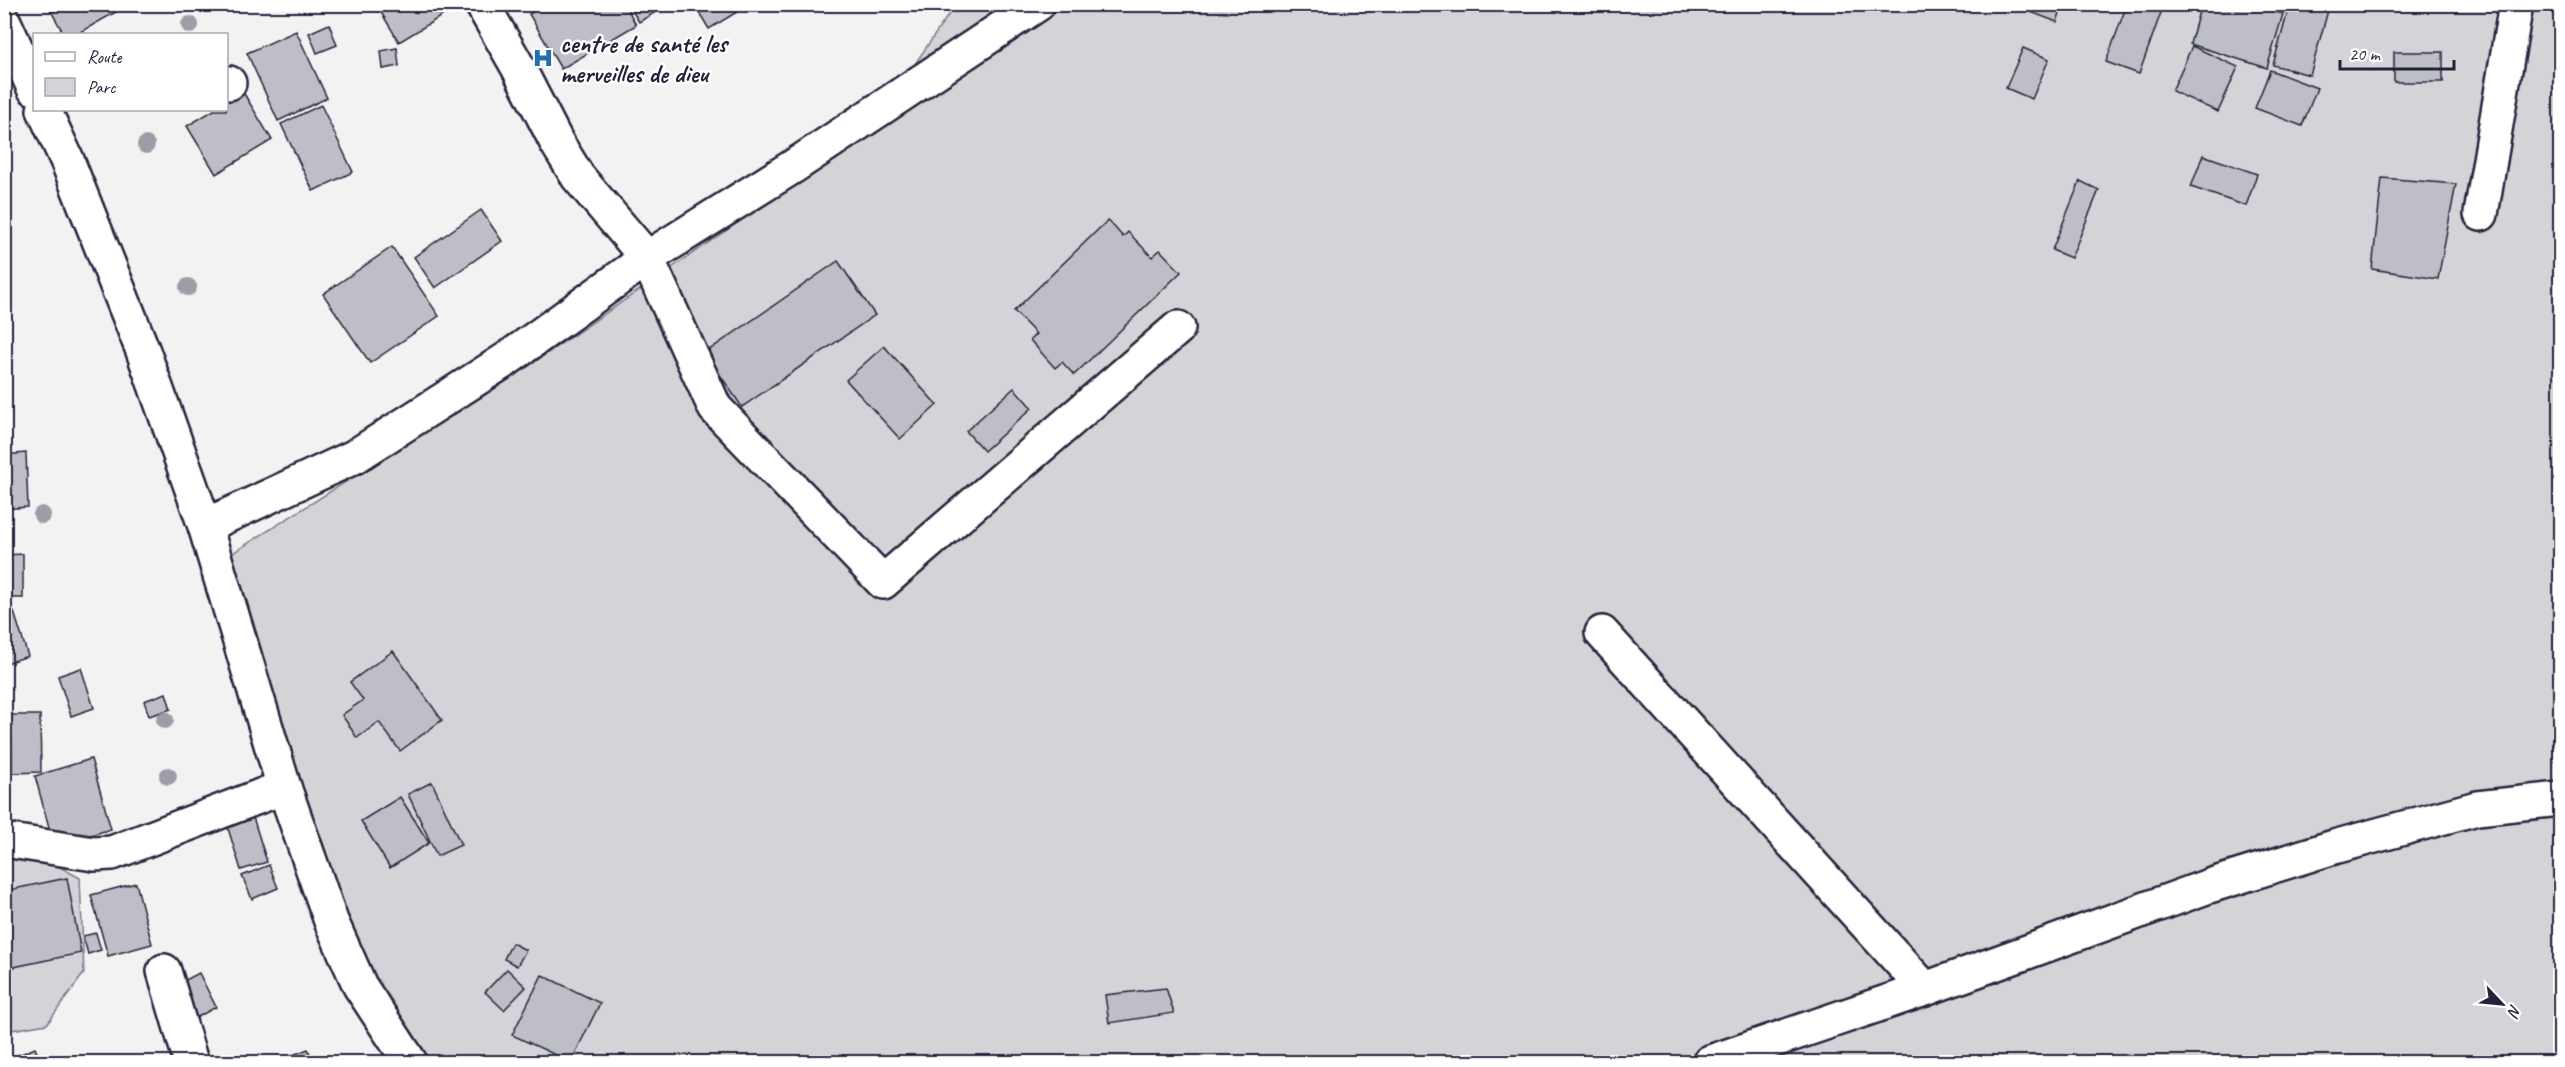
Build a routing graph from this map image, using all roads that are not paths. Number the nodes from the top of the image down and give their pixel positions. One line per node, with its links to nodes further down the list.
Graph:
1 (482, 4): 9 (street)
2 (1038, 4): 9 (street)
3 (2516, 4): 8 (street)
4 (4, 22): 5 (street)
5 (27, 54): 6 (street)
6 (33, 83)
7 (44, 111): 11 (street)
8 (2481, 214)
9 (647, 258): 10 (street); 11 (street)
10 (1178, 328)
11 (206, 526): 13 (street)
12 (1602, 633): 17 (street)
13 (284, 788): 15 (street); 19 (street)
14 (2560, 799): 17 (street)
15 (4, 840)
16 (164, 971): 18 (street)
17 (1925, 989): 20 (street)
18 (191, 1062)
19 (410, 1062)
20 (1710, 1062)

